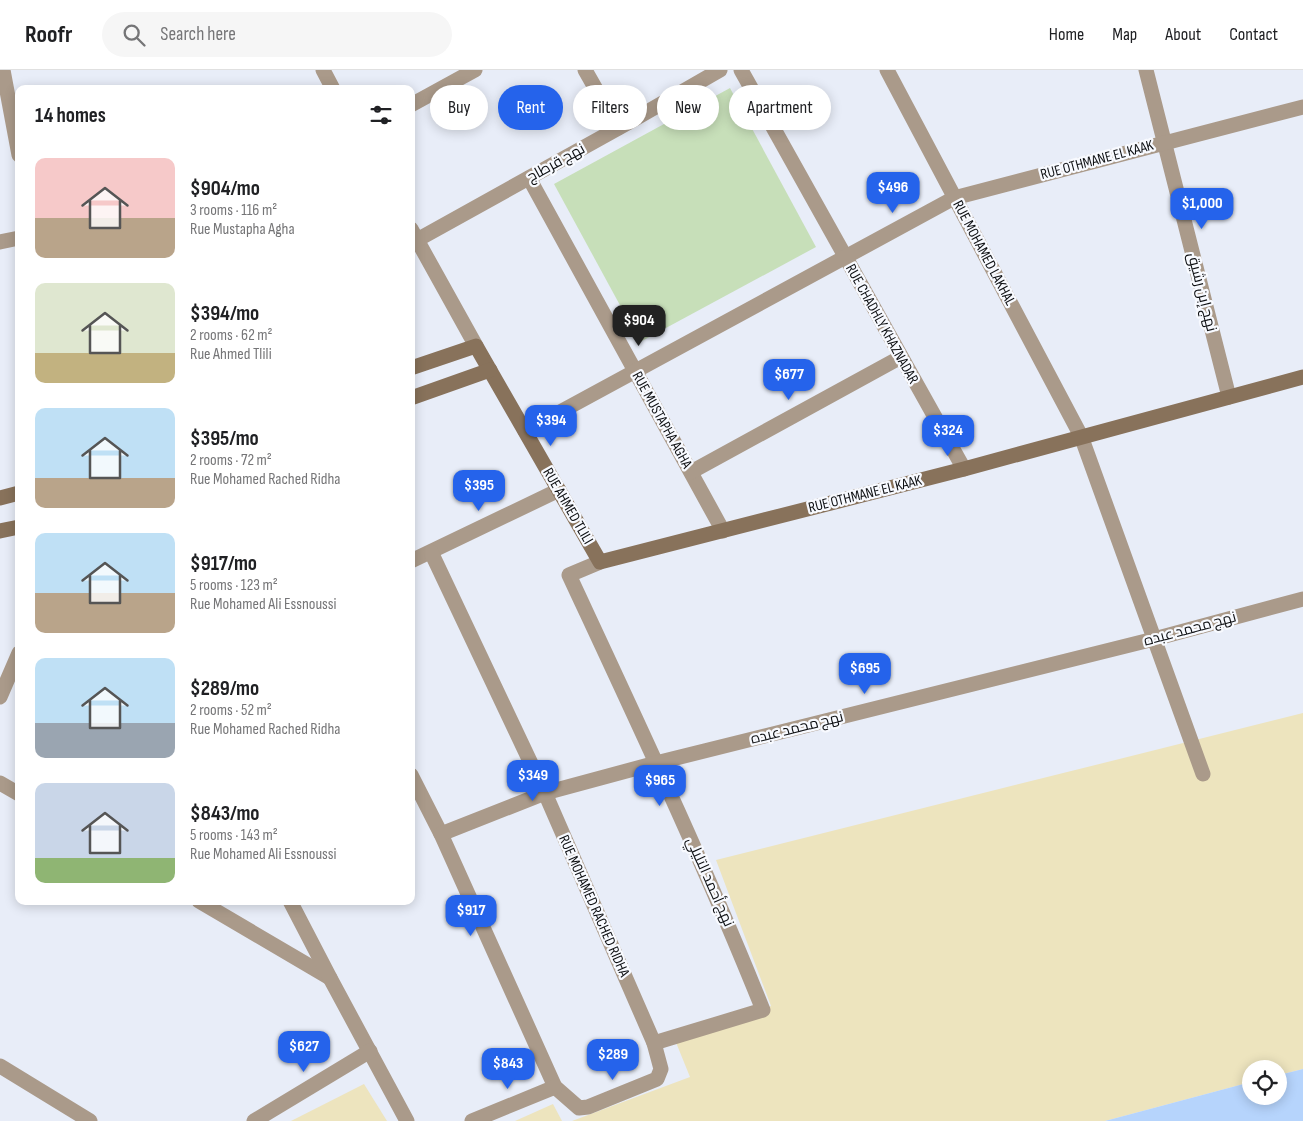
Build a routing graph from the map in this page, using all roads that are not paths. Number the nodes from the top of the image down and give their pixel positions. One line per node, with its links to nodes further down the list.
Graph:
1 (3, 70): 15 (street)
2 (323, 70): 9 (street)
3 (475, 70): 11 (street)
4 (585, 70): 10 (street)
5 (720, 70): 13 (street, نهج قرطاج)
6 (740, 70): 23 (street)
7 (887, 70): 18 (street, RUE MOHAMED LAKHAL)
8 (1146, 70): 16 (street, نهج إبن رشيق)
9 (331, 85)
10 (594, 85)
11 (415, 103)
12 (1303, 107): 16 (street, RUE OTHMANE EL KAAK)
13 (647, 112)
14 (614, 130): 17 (street, نهج قرطاج)
15 (15, 134)
16 (1164, 143): 18 (street, RUE OTHMANE EL KAAK); 31 (street, نهج إبن رشيق)
17 (529, 178): 19 (street, نهج قرطاج); 28 (street, RUE MUSTAPHA AGHA)
18 (954, 198): 23 (street, RUE OTHMANE EL KAAK); 33 (street, RUE MOHAMED LAKHAL)
19 (415, 235)
20 (415, 237): 24 (street)
21 (15, 239): 22 (street)
22 (0, 242)
23 (845, 257): 25 (street, RUE CHADHLY KHAZNADAR); 28 (street, RUE OTHMANE EL KAAK)
24 (476, 346): 26 (street); 27 (street, RUE AHMED TLILI)
25 (901, 357): 34 (street, RUE CHADHLY KHAZNADAR); 35 (street)
26 (415, 367)
27 (490, 370): 30 (street); 32 (street, RUE AHMED TLILI)
28 (636, 371): 32 (street, RUE OTHMANE EL KAAK); 35 (street, RUE MUSTAPHA AGHA)
29 (1303, 377): 31 (street, RUE OTHMANE EL KAAK)
30 (415, 397)
31 (1228, 397): 33 (street, RUE OTHMANE EL KAAK)
32 (525, 431): 36 (street, RUE AHMED TLILI)
33 (1081, 436): 34 (street, RUE OTHMANE EL KAAK); 46 (street, RUE MOHAMED LAKHAL)
34 (964, 469): 40 (street, RUE OTHMANE EL KAAK)
35 (691, 472): 40 (street, RUE MUSTAPHA AGHA)
36 (559, 490): 42 (street); 44 (street, RUE AHMED TLILI)
37 (15, 494): 38 (street)
38 (0, 498)
39 (15, 528): 41 (street)
40 (722, 531): 44 (street, RUE OTHMANE EL KAAK)
41 (0, 532)
42 (431, 552): 43 (street); 54 (street, RUE MOHAMED RACHED RIDHA)
43 (415, 559)
44 (600, 562): 49 (street, نهج أحمد التليلي)
45 (1303, 599): 46 (street, نهج محمد عبده)
46 (1154, 639): 49 (street, نهج محمد عبده); 50 (street, RUE MOHAMED LAKHAL)
47 (15, 662): 48 (street)
48 (0, 697)
49 (656, 763): 54 (street, نهج محمد عبده); 59 (street, نهج أحمد التليلي)
50 (1203, 774)
51 (0, 783): 53 (street)
52 (415, 783): 55 (street)
53 (15, 792)
54 (545, 793): 55 (street, نهج محمد عبده); 59 (street, RUE MOHAMED RACHED RIDHA)
55 (441, 834): 62 (street)
56 (206, 905): 58 (street)
57 (292, 905): 58 (street)
58 (330, 978): 60 (street)
59 (654, 1043): 62 (street, RUE MOHAMED RACHED RIDHA)
60 (370, 1051): 64 (street); 65 (street)
61 (0, 1066): 63 (street)
62 (555, 1087): 66 (street)
63 (90, 1121)
64 (254, 1121)
65 (407, 1121)
66 (472, 1121)

